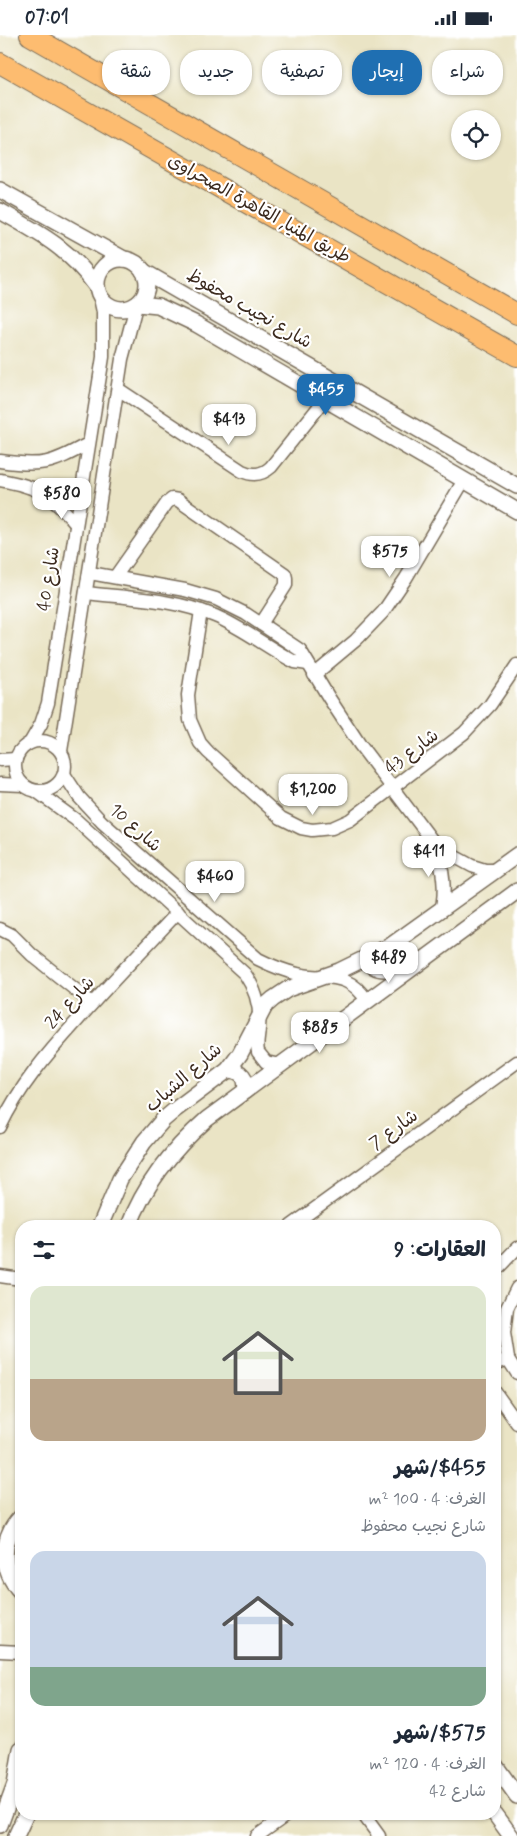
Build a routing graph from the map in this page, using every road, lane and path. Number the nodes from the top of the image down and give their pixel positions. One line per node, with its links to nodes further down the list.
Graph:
1 (30, 35): 12 (highway, طريق المنيا, القاهرة الصحراوى)
2 (0, 63): 14 (highway, طريق المنيا, القاهرة الصحراوى)
3 (0, 189): 5 (street)
4 (0, 211): 6 (street)
5 (40, 212): 6 (street); 7 (street)
6 (31, 229): 9 (street)
7 (124, 259): 8 (street); 9 (street)
8 (144, 271): 10 (street); 11 (street, شارع نجيب محفوظ)
9 (98, 292): 10 (street); 15 (street, شارع 40)
10 (137, 305): 13 (street); 16 (street)
11 (204, 305): 13 (street); 24 (street, شارع نجيب محفوظ)
12 (517, 313)
13 (196, 324): 18 (street)
14 (517, 356)
15 (102, 357): 16 (street); 19 (street, شارع 40)
16 (122, 359): 17 (street)
17 (118, 389): 18 (street); 27 (street)
18 (326, 398): 22 (street)
19 (88, 444): 21 (street); 26 (street, شارع 40)
20 (0, 461): 21 (street)
21 (16, 463): 23 (street)
22 (464, 480): 25 (street); 35 (street)
23 (6, 481): 26 (street)
24 (517, 486)
25 (517, 511)
26 (76, 524): 32 (street, شارع 40)
27 (90, 573): 28 (street); 29 (street)
28 (115, 577): 31 (street); 31 (street)
29 (86, 593): 30 (street); 34 (street)
30 (201, 611): 35 (street); 43 (street, شارع 43)
31 (261, 624): 35 (street)
32 (54, 664): 34 (street); 36 (street, شارع 40)
33 (517, 665): 43 (street, شارع 43)
34 (75, 669): 37 (street)
35 (311, 669): 43 (street)
36 (30, 743): 37 (street); 38 (street)
37 (61, 751): 40 (street)
38 (16, 759): 39 (street); 42 (street)
39 (0, 760)
40 (64, 774): 44 (street); 45 (street, شارع 10)
41 (0, 784): 42 (street)
42 (23, 785): 44 (street)
43 (393, 789): 47 (street)
44 (36, 791): 46 (street, شارع 10)
45 (93, 813): 46 (street); 55 (street, شارع 10)
46 (82, 826): 52 (street, شارع 10)
47 (437, 847): 49 (street); 51 (street)
48 (517, 855): 49 (street, شارع الشباب)
49 (495, 870): 51 (street, شارع الشباب)
50 (517, 891): 54 (street)
51 (441, 910): 56 (street, شارع الشباب)
52 (178, 912): 57 (street, شارع 10); 60 (street, شارع 24)
53 (0, 929): 60 (street)
54 (425, 958): 56 (street); 59 (street)
55 (258, 959): 57 (street); 58 (street, شارع 10)
56 (367, 959): 58 (street, شارع الشباب)
57 (245, 973): 61 (street, شارع 10)
58 (322, 977): 59 (street, شارع 10); 61 (street, شارع الشباب)
59 (367, 1001): 63 (street)
60 (92, 1003): 66 (street, شارع 24)
61 (260, 1015): 63 (street, شارع 10); 64 (street, شارع الشباب)
62 (517, 1062): 69 (street, شارع 7)
63 (280, 1065): 65 (street)
64 (228, 1070): 65 (street); 67 (street, شارع الشباب)
65 (244, 1091): 68 (street)
66 (0, 1127)
67 (103, 1220)
68 (132, 1220)
69 (299, 1220)
70 (517, 1248): 71 (street)
71 (501, 1265)
72 (0, 1276): 73 (street)
73 (15, 1278)
74 (517, 1289): 75 (street)
75 (508, 1359): 76 (street); 77 (street)
76 (501, 1362)
77 (517, 1373)
78 (501, 1400): 79 (street)
79 (517, 1423)
80 (15, 1518): 81 (street)
81 (0, 1522)
82 (15, 1524): 83 (street)
83 (3, 1567): 84 (street)
84 (15, 1586)
85 (0, 1651): 86 (street)
86 (15, 1652)
87 (501, 1773): 89 (street)
88 (15, 1784): 94 (street)
89 (517, 1796)
90 (23, 1820): 95 (street)
91 (280, 1820): 96 (street)
92 (367, 1820): 97 (street)
93 (499, 1820): 98 (street)
94 (0, 1825)
95 (16, 1836)
96 (257, 1836)
97 (379, 1836)
98 (511, 1836)

